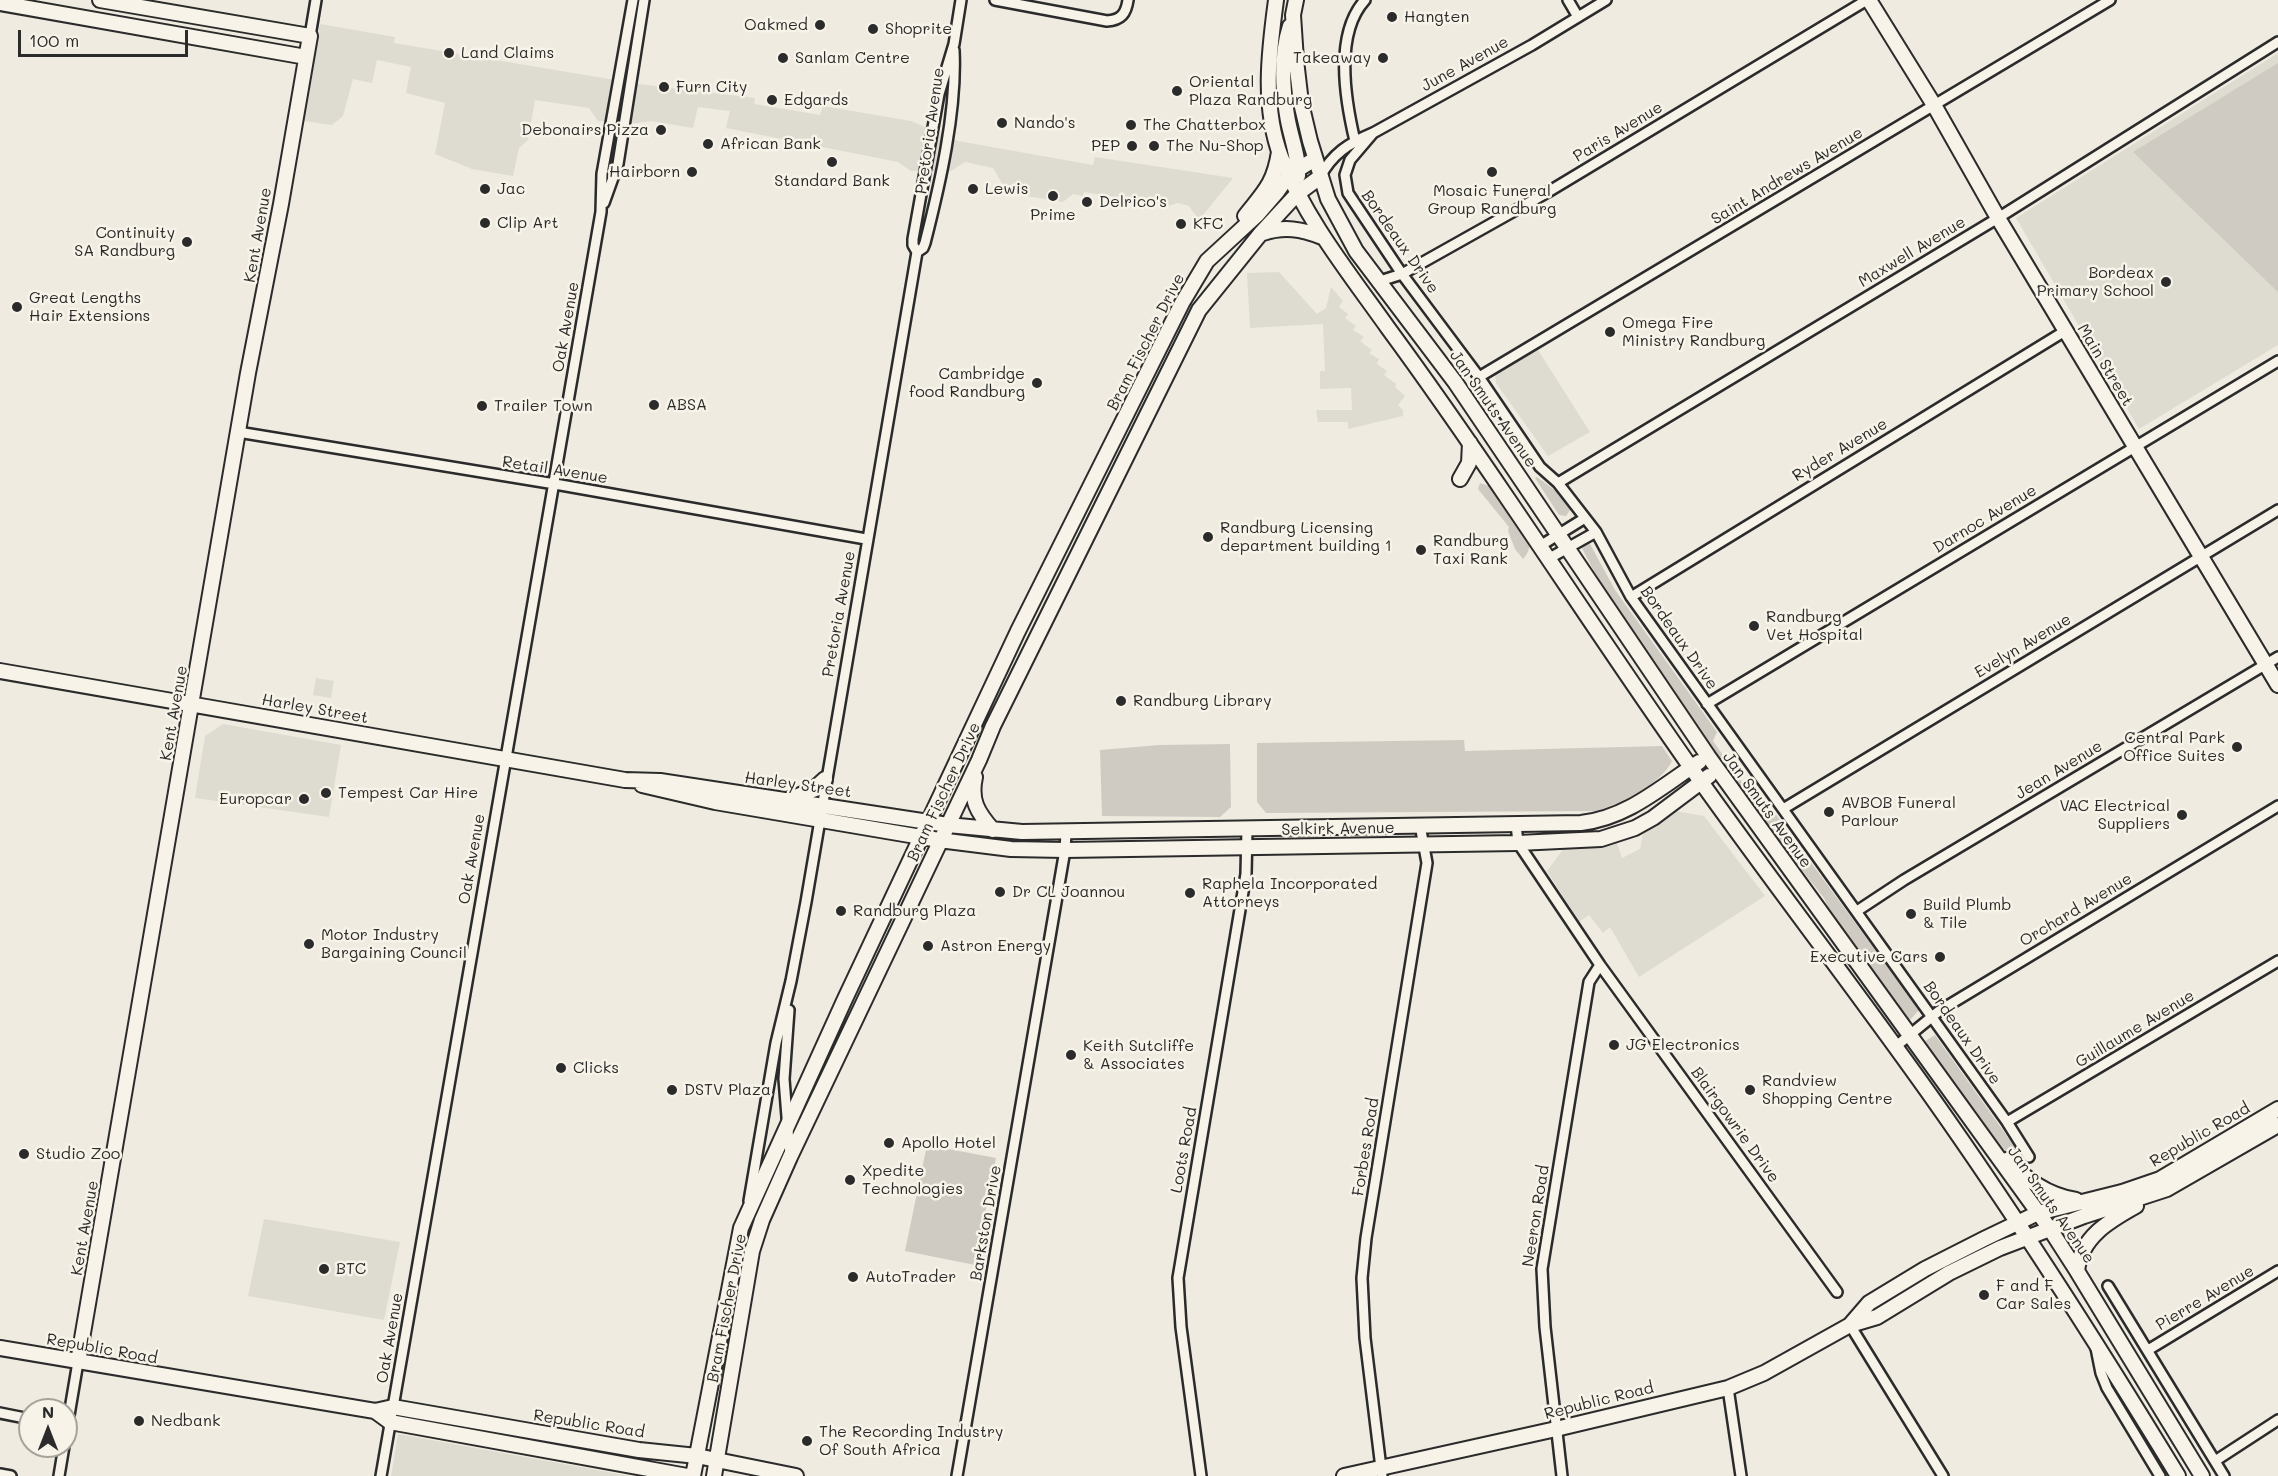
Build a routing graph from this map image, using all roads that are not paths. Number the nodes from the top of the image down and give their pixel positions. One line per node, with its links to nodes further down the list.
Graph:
1 (100, 0): 18 (main road)
2 (316, 0): 18 (street, Kent Avenue)
3 (633, 0): 31 (street, Oak Avenue)
4 (644, 0): 31 (street, Oak Avenue)
5 (962, 0): 20 (street, Pretoria Avenue)
6 (995, 0): 7 (street)
7 (1128, 0)
8 (1276, 0): 25 (main road)
9 (1296, 0): 16 (main road)
10 (1365, 0): 24 (street)
11 (1569, 0): 17 (street)
12 (1606, 0): 17 (street, June Avenue)
13 (1868, 0): 22 (main road, Main Street); 37 (street, Paris Avenue)
14 (2110, 0): 22 (street, Saint Andrews Avenue)
15 (0, 3): 21 (main road)
16 (1293, 15): 27 (main road); 28 (main road)
17 (1578, 16): 23 (street, June Avenue)
18 (310, 36): 21 (main road, Kent Avenue)
19 (2278, 42): 32 (street, Maxwell Avenue)
20 (954, 44): 35 (street, Pretoria Avenue); 35 (street, Pretoria Avenue)
21 (306, 57): 42 (main road, Kent Avenue)
22 (1934, 105): 32 (main road, Main Street); 41 (street, Saint Andrews Avenue)
23 (1373, 133): 24 (street, June Avenue); 37 (street, Bordeaux Drive)
24 (1354, 141): 26 (street, June Avenue)
25 (1279, 152): 28 (main road); 36 (main road)
26 (1337, 153): 27 (street, June Avenue); 29 (street, June Avenue)
27 (1315, 159): 28 (main road, Bram Fischer Drive); 29 (main road, Jan Smuts Avenue)
28 (1293, 172): 30 (main road); 36 (main road, Bram Fischer Drive)
29 (1320, 177): 30 (main road, Bram Fischer Drive); 38 (main road, Jan Smuts Avenue)
30 (1297, 194): 33 (main road, Bram Fischer Drive); 34 (main road)
31 (601, 212): 47 (street, Oak Avenue)
32 (1998, 218): 39 (main road, Main Street); 46 (street, Maxwell Avenue)
33 (1261, 233): 34 (main road); 66 (main road, Bram Fischer Drive)
34 (1322, 237): 43 (main road)
35 (917, 252): 52 (street, Pretoria Avenue)
36 (1207, 261): 76 (main road, Bram Fischer Drive)
37 (1402, 274): 38 (street, Paris Avenue); 41 (street, Bordeaux Drive)
38 (1380, 281): 51 (main road, Jan Smuts Avenue)
39 (2065, 331): 44 (main road, Main Street); 57 (street, Ryder Avenue)
40 (2278, 361): 44 (street, Darnoc Avenue)
41 (1479, 377): 46 (street, Bordeaux Drive)
42 (238, 432): 47 (street, Retail Avenue); 62 (main road, Kent Avenue)
43 (1470, 442): 45 (main road); 53 (main road)
44 (2135, 447): 55 (main road, Main Street); 63 (street, Darnoc Avenue)
45 (1460, 479)
46 (1558, 483): 49 (street, Bordeaux Drive)
47 (555, 484): 52 (street, Retail Avenue); 65 (street, Oak Avenue)
48 (2278, 510): 55 (street, Evelyn Avenue)
49 (1585, 518): 50 (street, Bordeaux Drive); 51 (street)
50 (1596, 532): 54 (street); 57 (street, Bordeaux Drive)
51 (1559, 534): 53 (street); 54 (main road, Jan Smuts Avenue)
52 (867, 539): 69 (street, Pretoria Avenue)
53 (1540, 546): 56 (main road)
54 (1569, 549): 56 (street); 64 (main road, Jan Smuts Avenue)
55 (2202, 557): 59 (main road, Main Street); 74 (street, Evelyn Avenue)
56 (1548, 559): 67 (main road)
57 (1631, 597): 63 (street, Bordeaux Drive)
58 (2278, 657): 59 (street, Jean Avenue)
59 (2266, 665): 61 (main road, Main Street); 89 (street, Jean Avenue)
60 (0, 671): 62 (main road, Harley Street)
61 (2278, 685)
62 (192, 704): 65 (main road, Harley Street); 118 (main road, Kent Avenue)
63 (1707, 704): 74 (street, Bordeaux Drive)
64 (1708, 756): 67 (main road, Selkirk Avenue); 68 (main road, Jan Smuts Avenue)
65 (505, 759): 70 (main road, Harley Street); 121 (street, Oak Avenue)
66 (979, 760): 78 (main road, Bram Fischer Drive); 81 (main road)
67 (1692, 766): 71 (main road); 77 (main road, Selkirk Avenue)
68 (1718, 770): 71 (main road, Selkirk Avenue); 94 (main road, Jan Smuts Avenue)
69 (825, 779): 72 (main road); 75 (street, Pretoria Avenue)
70 (625, 780): 72 (main road, Harley Street); 75 (main road, Harley Street)
71 (1701, 782): 85 (main road, Selkirk Avenue); 95 (main road)
72 (785, 800): 75 (main road, Harley Street)
73 (2277, 808): 93 (street, Orchard Avenue)
74 (1782, 809): 89 (street, Bordeaux Drive)
75 (820, 812): 76 (main road, Harley Street); 83 (main road, Harley Street); 92 (street, Pretoria Avenue)
76 (930, 822): 78 (main road, Harley Street); 83 (main road, Bram Fischer Drive)
77 (1516, 824): 79 (main road, Selkirk Avenue); 85 (street, Blairgowrie Drive)
78 (948, 825): 81 (main road, Selkirk Avenue); 84 (main road, Bram Fischer Drive)
79 (1420, 825): 80 (main road, Selkirk Avenue); 86 (street, Forbes Road)
80 (1247, 829): 82 (main road, Selkirk Avenue); 87 (street, Loots Road)
81 (993, 830): 82 (main road, Selkirk Avenue)
82 (1066, 833): 88 (street, Barkston Drive)
83 (923, 837): 84 (main road, Harley Street); 99 (main road, Bram Fischer Drive)
84 (939, 840): 88 (main road, Selkirk Avenue); 101 (main road, Bram Fischer Drive)
85 (1518, 843): 86 (main road, Selkirk Avenue); 91 (street, Blairgowrie Drive)
86 (1424, 844): 87 (main road, Selkirk Avenue); 132 (street, Forbes Road)
87 (1248, 847): 88 (main road, Selkirk Avenue); 143 (street, Loots Road)
88 (1065, 850): 142 (street, Barkston Drive)
89 (1857, 910): 93 (street, Bordeaux Drive)
90 (2278, 961): 97 (street, Guillaume Avenue)
91 (1600, 965): 113 (street, Blairgowrie Drive); 127 (street, Neeron Road)
92 (791, 981): 99 (street, Pretoria Avenue); 106 (street, Pretoria Avenue)
93 (1932, 1017): 94 (street, Orchard Avenue); 97 (street, Bordeaux Drive)
94 (1910, 1036): 95 (street, Orchard Avenue); 100 (main road, Jan Smuts Avenue)
95 (1895, 1047): 107 (main road)
96 (2278, 1109): 104 (main road, Republic Road)
97 (2007, 1122): 102 (street, Bordeaux Drive)
98 (2278, 1125): 103 (main road, Republic Road)
99 (786, 1131): 101 (street, Pretoria Avenue); 106 (main road, Bram Fischer Drive)
100 (1983, 1138): 104 (main road); 105 (main road, Jan Smuts Avenue)
101 (790, 1157): 130 (main road, Bram Fischer Drive)
102 (2029, 1157)
103 (2167, 1189): 108 (main road, Republic Road); 110 (main road)
104 (2083, 1201): 105 (main road, Republic Road)
105 (2038, 1213): 107 (main road, Republic Road); 108 (main road, Jan Smuts Avenue)
106 (747, 1214): 128 (main road, Bram Fischer Drive)
107 (2016, 1222): 109 (main road); 114 (main road, Republic Road)
108 (2050, 1229): 109 (main road, Republic Road); 110 (main road, Jan Smuts Avenue)
109 (2028, 1238): 114 (main road, Republic Road); 115 (main road)
110 (2078, 1271): 149 (main road, Jan Smuts Avenue)
111 (2278, 1271): 117 (street, Pierre Avenue)
112 (2108, 1286): 117 (street)
113 (1837, 1292)
114 (1850, 1325): 119 (main road, Republic Road); 134 (street)
115 (2094, 1338): 147 (street); 148 (main road)
116 (0, 1348): 118 (main road, Republic Road)
117 (2148, 1350): 131 (street)
118 (78, 1362): 120 (street, Kent Avenue); 122 (main road, Republic Road)
119 (1728, 1388): 127 (main road, Republic Road); 146 (street)
120 (72, 1398)
121 (393, 1407): 122 (main road, Republic Road); 126 (street, Oak Avenue); 128 (main road, Republic Road)
122 (375, 1411): 126 (main road, Republic Road)
123 (0, 1413): 124 (street)
124 (18, 1417)
125 (2278, 1420): 131 (street)
126 (390, 1422): 137 (street, Oak Avenue); 138 (main road, Republic Road)
127 (1556, 1429): 132 (main road, Republic Road); 145 (street, Neeron Road)
128 (697, 1456): 130 (main road, Republic Road); 139 (main road, Bram Fischer Drive)
129 (62, 1458): 136 (street)
130 (717, 1460): 140 (main road, Bram Fischer Drive); 141 (main road, Republic Road)
131 (2215, 1461): 150 (street)
132 (1382, 1472): 144 (main road, Republic Road)
133 (0, 1474): 135 (street)
134 (1939, 1475)
135 (11, 1476)
136 (59, 1476)
137 (381, 1476)
138 (687, 1476)
139 (693, 1476)
140 (714, 1476)
141 (796, 1476)
142 (957, 1476)
143 (1201, 1476)
144 (1344, 1476)
145 (1562, 1476)
146 (1741, 1476)
147 (2160, 1476)
148 (2178, 1476)
149 (2202, 1476)
150 (2224, 1476)

